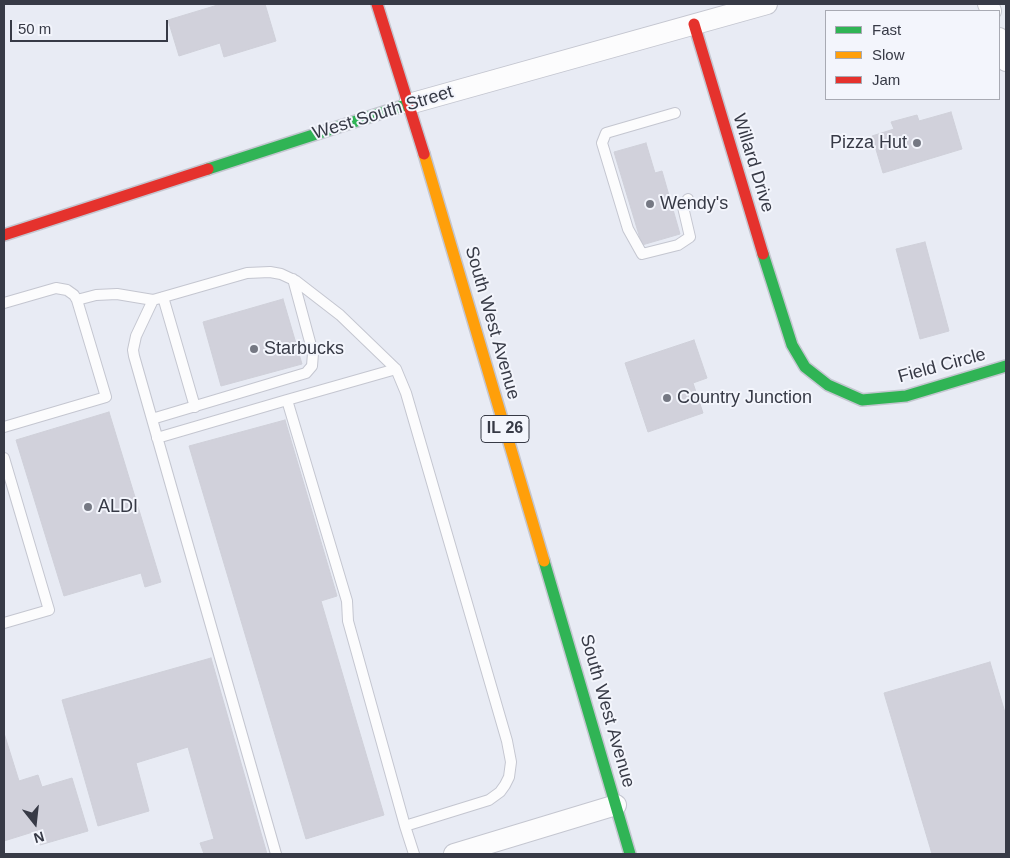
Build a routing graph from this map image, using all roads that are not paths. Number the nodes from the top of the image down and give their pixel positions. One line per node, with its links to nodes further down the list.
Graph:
1 (377, 4): 6 (main road, South West Avenue / IL 26)
2 (767, 4): 3 (street, West South Street)
3 (694, 24): 6 (street, West South Street); 14 (main road, Willard Drive)
4 (1000, 41): 5 (street)
5 (1006, 61)
6 (409, 104): 9 (main road, West South Street); 24 (main road, South West Avenue / IL 26)
7 (675, 113): 8 (lane)
8 (688, 199)
9 (4, 235)
10 (293, 279): 11 (lane); 16 (lane); 18 (lane)
11 (158, 299): 12 (lane); 18 (lane); 19 (lane)
12 (77, 300): 13 (lane); 20 (lane)
13 (4, 303)
14 (781, 312): 15 (main road, Field Circle)
15 (1006, 366)
16 (396, 369): 17 (lane); 25 (lane)
17 (286, 400): 21 (lane); 25 (lane)
18 (195, 407): 19 (lane)
19 (152, 419): 21 (lane)
20 (4, 427)
21 (157, 438): 26 (lane)
22 (4, 458): 23 (lane)
23 (4, 623)
24 (616, 806): 28 (street); 29 (main road, South West Avenue / IL 26)
25 (405, 826): 27 (lane)
26 (276, 854)
27 (414, 854)
28 (454, 854)
29 (630, 854)

